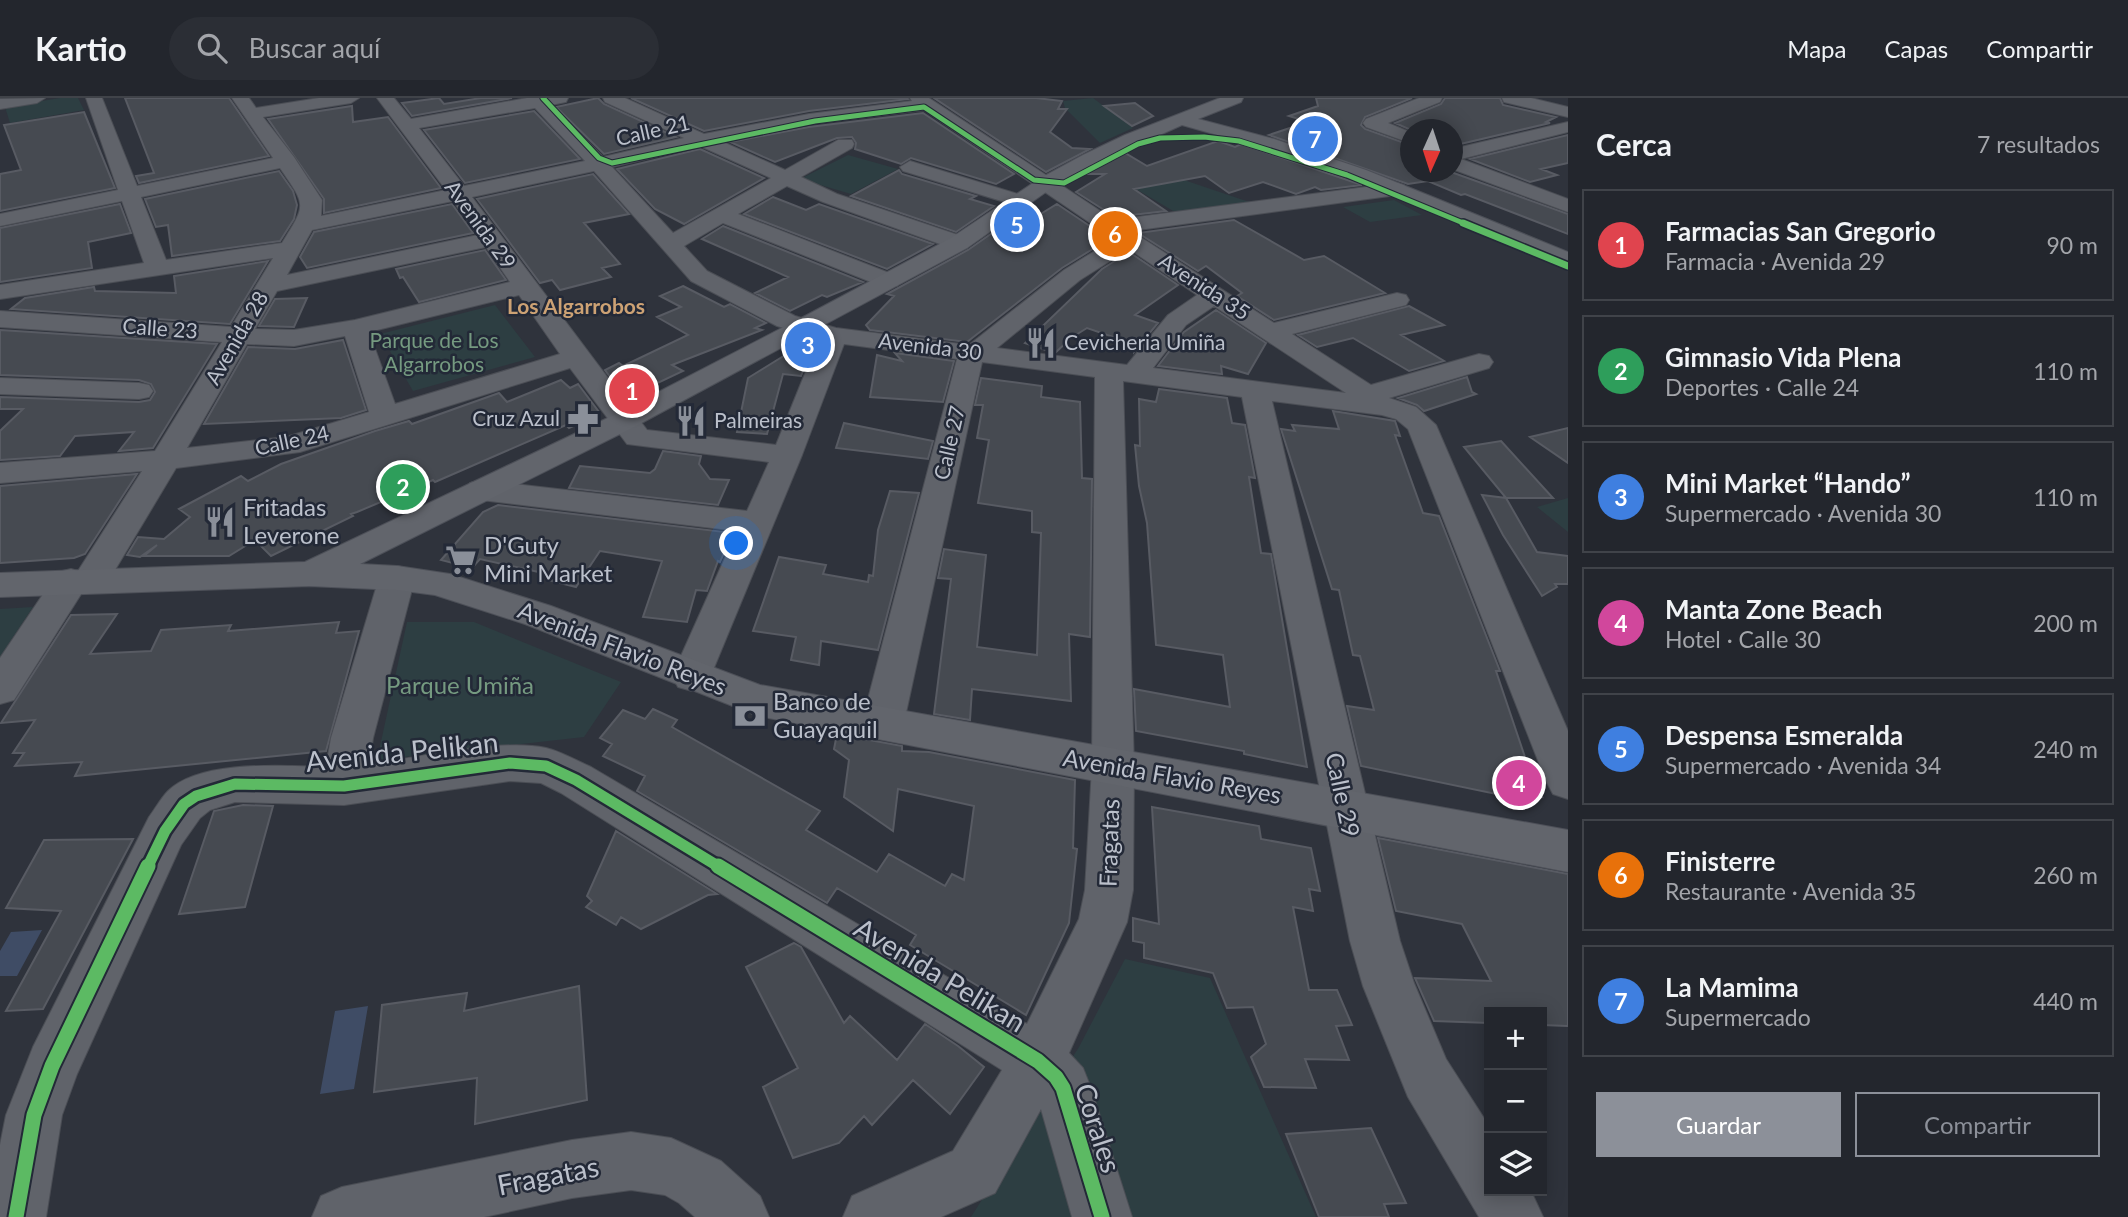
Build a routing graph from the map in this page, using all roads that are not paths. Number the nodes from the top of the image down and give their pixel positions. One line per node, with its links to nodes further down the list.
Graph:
1 (37, 98): 11 (street)
2 (94, 98): 32 (street)
3 (351, 98): 13 (street)
4 (385, 98): 17 (street, Avenida 29)
5 (611, 98): 21 (street)
6 (1434, 98): 19 (street)
7 (1510, 98): 14 (street)
8 (545, 100): 17 (street); 27 (street, Avenida 30)
9 (1230, 100): 15 (main road); 22 (main road)
10 (923, 101): 16 (street, Calle 21); 30 (street, Avenida 35)
11 (0, 104)
12 (793, 105): 16 (street)
13 (246, 106): 26 (street)
14 (1568, 112)
15 (1187, 116): 20 (main road); 22 (main road)
16 (809, 119): 21 (street, Calle 21)
17 (407, 125): 33 (street, Avenida 29)
18 (1565, 130): 24 (street)
19 (1400, 134)
20 (1134, 138): 22 (main road); 30 (main road)
21 (701, 139): 27 (street, Calle 21); 29 (street)
22 (1269, 139): 31 (main road); 43 (main road)
23 (845, 144): 29 (street)
24 (1463, 154)
25 (1463, 160): 35 (street)
26 (287, 161): 32 (street); 38 (street)
27 (599, 164): 33 (street, Calle 21); 42 (street, Avenida 30)
28 (910, 167): 34 (street)
29 (788, 179): 36 (street); 41 (street)
30 (1046, 183): 34 (main road); 39 (street, Avenida 35)
31 (1396, 189): 39 (street); 45 (main road)
32 (129, 192): 37 (street); 46 (street)
33 (457, 194): 38 (street, Calle 21); 40 (street, Avenida 29)
34 (1021, 201): 41 (main road)
35 (1568, 206)
36 (721, 215): 42 (street); 47 (street)
37 (0, 220)
38 (306, 225): 44 (street, Avenida 28)
39 (1121, 233): 52 (street, Avenida 35); 61 (street)
40 (492, 239): 49 (street); 50 (street, Avenida 29)
41 (959, 243): 47 (main road)
42 (669, 245): 55 (street, Avenida 30)
43 (1568, 245)
44 (289, 249): 46 (street); 49 (street, Avenida 28)
45 (1568, 260)
46 (157, 266): 48 (street)
47 (889, 281): 55 (main road)
48 (70, 282): 51 (street); 54 (street)
49 (268, 286): 60 (street, Avenida 28)
50 (524, 286): 56 (street, Calle 23); 62 (street, Avenida 29)
51 (0, 292)
52 (1214, 294): 58 (street, Avenida 35); 64 (street)
53 (1397, 300): 58 (street)
54 (33, 321): 57 (street, Calle 23); 60 (street, Calle 23)
55 (795, 323): 59 (street, Avenida 30); 70 (main road)
56 (355, 328): 60 (street, Calle 23); 69 (street)
57 (4, 330)
58 (1273, 331): 68 (street, Avenida 35)
59 (834, 335): 61 (street, Avenida 30); 71 (street)
60 (238, 338): 72 (street, Avenida 28)
61 (975, 353): 64 (street, Avenida 30); 82 (street, Calle 27)
62 (574, 358): 69 (street, Calle 24); 70 (street, Avenida 29)
63 (1479, 362): 68 (street)
64 (1122, 372): 66 (street, Avenida 30); 83 (street, Fragatas)
65 (0, 386): 67 (street)
66 (1255, 390): 68 (street, Avenida 30); 86 (street, Calle 29)
67 (139, 391)
68 (1388, 406): 84 (street)
69 (384, 417): 72 (street, Calle 24)
70 (624, 421): 71 (street, Avenida 29); 74 (main road)
71 (787, 455): 75 (street)
72 (165, 460): 73 (street, Calle 24); 78 (street, Avenida 28)
73 (0, 473)
74 (481, 490): 75 (street); 76 (main road)
75 (758, 523): 80 (street)
76 (309, 574): 77 (main road, Avenida Flavio Reyes); 78 (main road, Avenida Flavio Reyes)
77 (397, 578): 80 (main road, Avenida Flavio Reyes); 85 (street)
78 (80, 581): 79 (main road, Avenida Flavio Reyes); 81 (street, Avenida 28)
79 (0, 585)
80 (692, 677): 82 (main road, Avenida Flavio Reyes)
81 (0, 689)
82 (883, 722): 83 (main road, Avenida Flavio Reyes)
83 (1112, 767): 86 (main road, Avenida Flavio Reyes); 88 (street, Fragatas)
84 (1568, 781)
85 (344, 786): 88 (street, Avenida Pelikan); 92 (street, Avenida Pelikan)
86 (1345, 809): 87 (main road, Avenida Flavio Reyes); 89 (street, Calle 29)
87 (1568, 851)
88 (1038, 1061): 90 (street, Fragatas); 96 (street, Corales)
89 (1484, 1171)
90 (961, 1195): 95 (street, Fragatas)
91 (1500, 1196): 97 (street)
92 (16, 1217)
93 (342, 1217): 94 (street, Fragatas)
94 (739, 1217)
95 (873, 1217)
96 (1102, 1217)
97 (1513, 1217)

